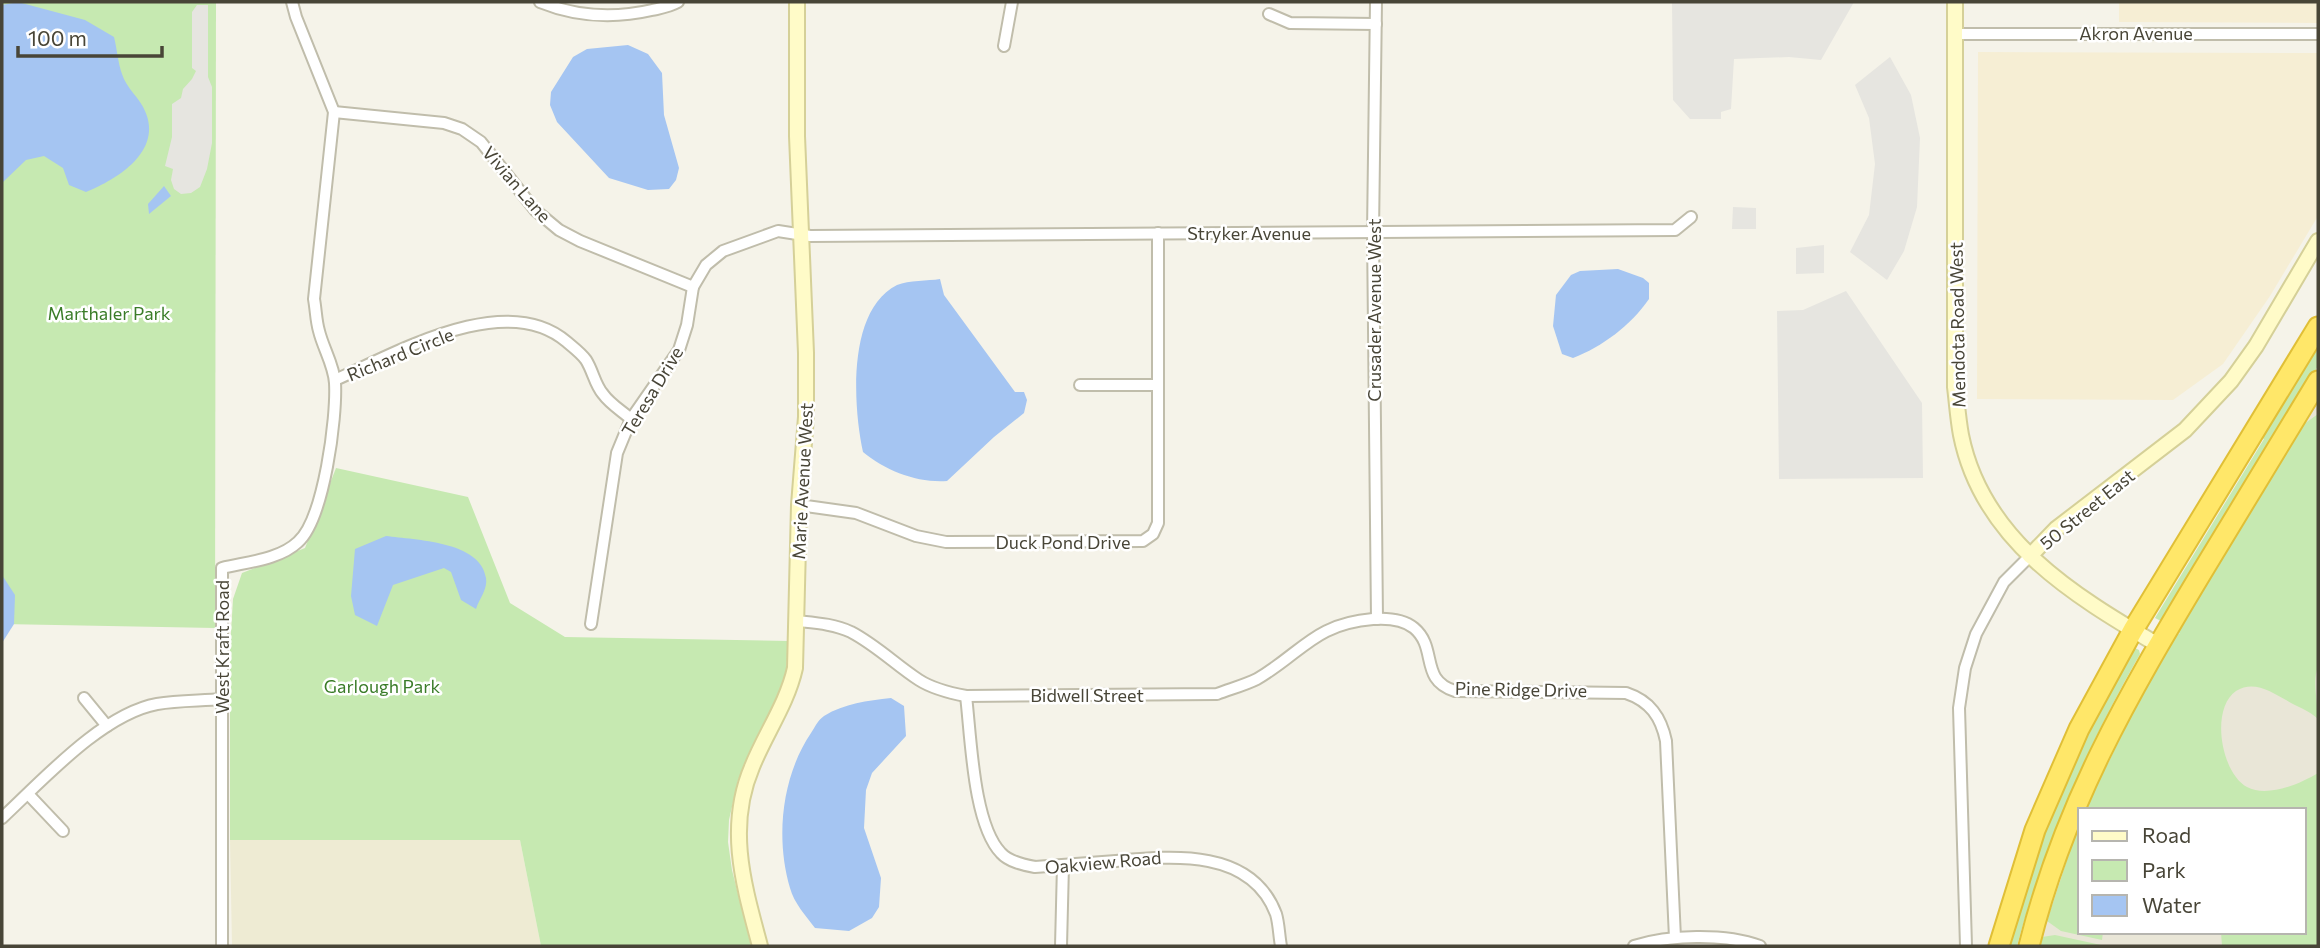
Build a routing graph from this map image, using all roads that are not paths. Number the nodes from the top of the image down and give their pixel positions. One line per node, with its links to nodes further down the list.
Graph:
1 (292, 2): 13 (street, West Kraft Road)
2 (540, 2): 3 (street)
3 (678, 2)
4 (797, 2): 17 (street, Marie Avenue West)
5 (1012, 2): 12 (street)
6 (1376, 2): 9 (street, Crusader Avenue West)
7 (1955, 2): 10 (street, Mendota Road West)
8 (1269, 14): 9 (street)
9 (1376, 24): 15 (street, Crusader Avenue West)
10 (1954, 34): 11 (street, Akron Avenue); 28 (street, Mendota Road West)
11 (2318, 34)
12 (1004, 46)
13 (334, 112): 19 (street, Vivian Lane); 21 (street, West Kraft Road)
14 (1691, 216): 15 (street, Stryker Avenue)
15 (1373, 232): 16 (street, Stryker Avenue); 29 (street, Crusader Avenue West)
16 (1158, 233): 17 (street, Stryker Avenue); 24 (street, Duck Pond Drive)
17 (801, 236): 19 (street, Teresa Drive); 27 (street, Marie Avenue West)
18 (2318, 242): 28 (street, 50 Street East)
19 (693, 287): 26 (street, Teresa Drive)
20 (2318, 327): 32 (highway)
21 (335, 380): 26 (street, Richard Circle); 36 (street, West Kraft Road)
22 (2318, 381): 25 (highway)
23 (1080, 385): 24 (street)
24 (1158, 385): 27 (street, Duck Pond Drive)
25 (2313, 401): 33 (highway)
26 (631, 419): 31 (street, Teresa Drive)
27 (799, 505): 30 (street, Marie Avenue West)
28 (2030, 556): 32 (street, Mendota Road West); 51 (street, 50 Street East)
29 (1377, 619): 34 (street, Bidwell Street); 38 (street, Pine Ridge Drive)
30 (797, 621): 34 (street, Bidwell Street); 46 (street, Marie Avenue West)
31 (590, 624)
32 (2133, 631): 33 (street, Mendota Road West); 52 (highway)
33 (2158, 645): 53 (highway)
34 (966, 696): 43 (street, Oakview Road)
35 (84, 698): 39 (street)
36 (222, 699): 39 (street); 45 (street, West Kraft Road)
37 (1666, 707): 38 (street)
38 (1656, 714): 44 (street)
39 (107, 726): 40 (street)
40 (28, 794): 41 (street); 42 (street)
41 (2, 818)
42 (63, 831)
43 (1063, 865): 47 (street); 48 (street, Oakview Road)
44 (1675, 938): 49 (street); 50 (street)
45 (222, 946)
46 (760, 946)
47 (1061, 946)
48 (1281, 946)
49 (1634, 946)
50 (1760, 946)
51 (1966, 946)
52 (1999, 946)
53 (2029, 946)

